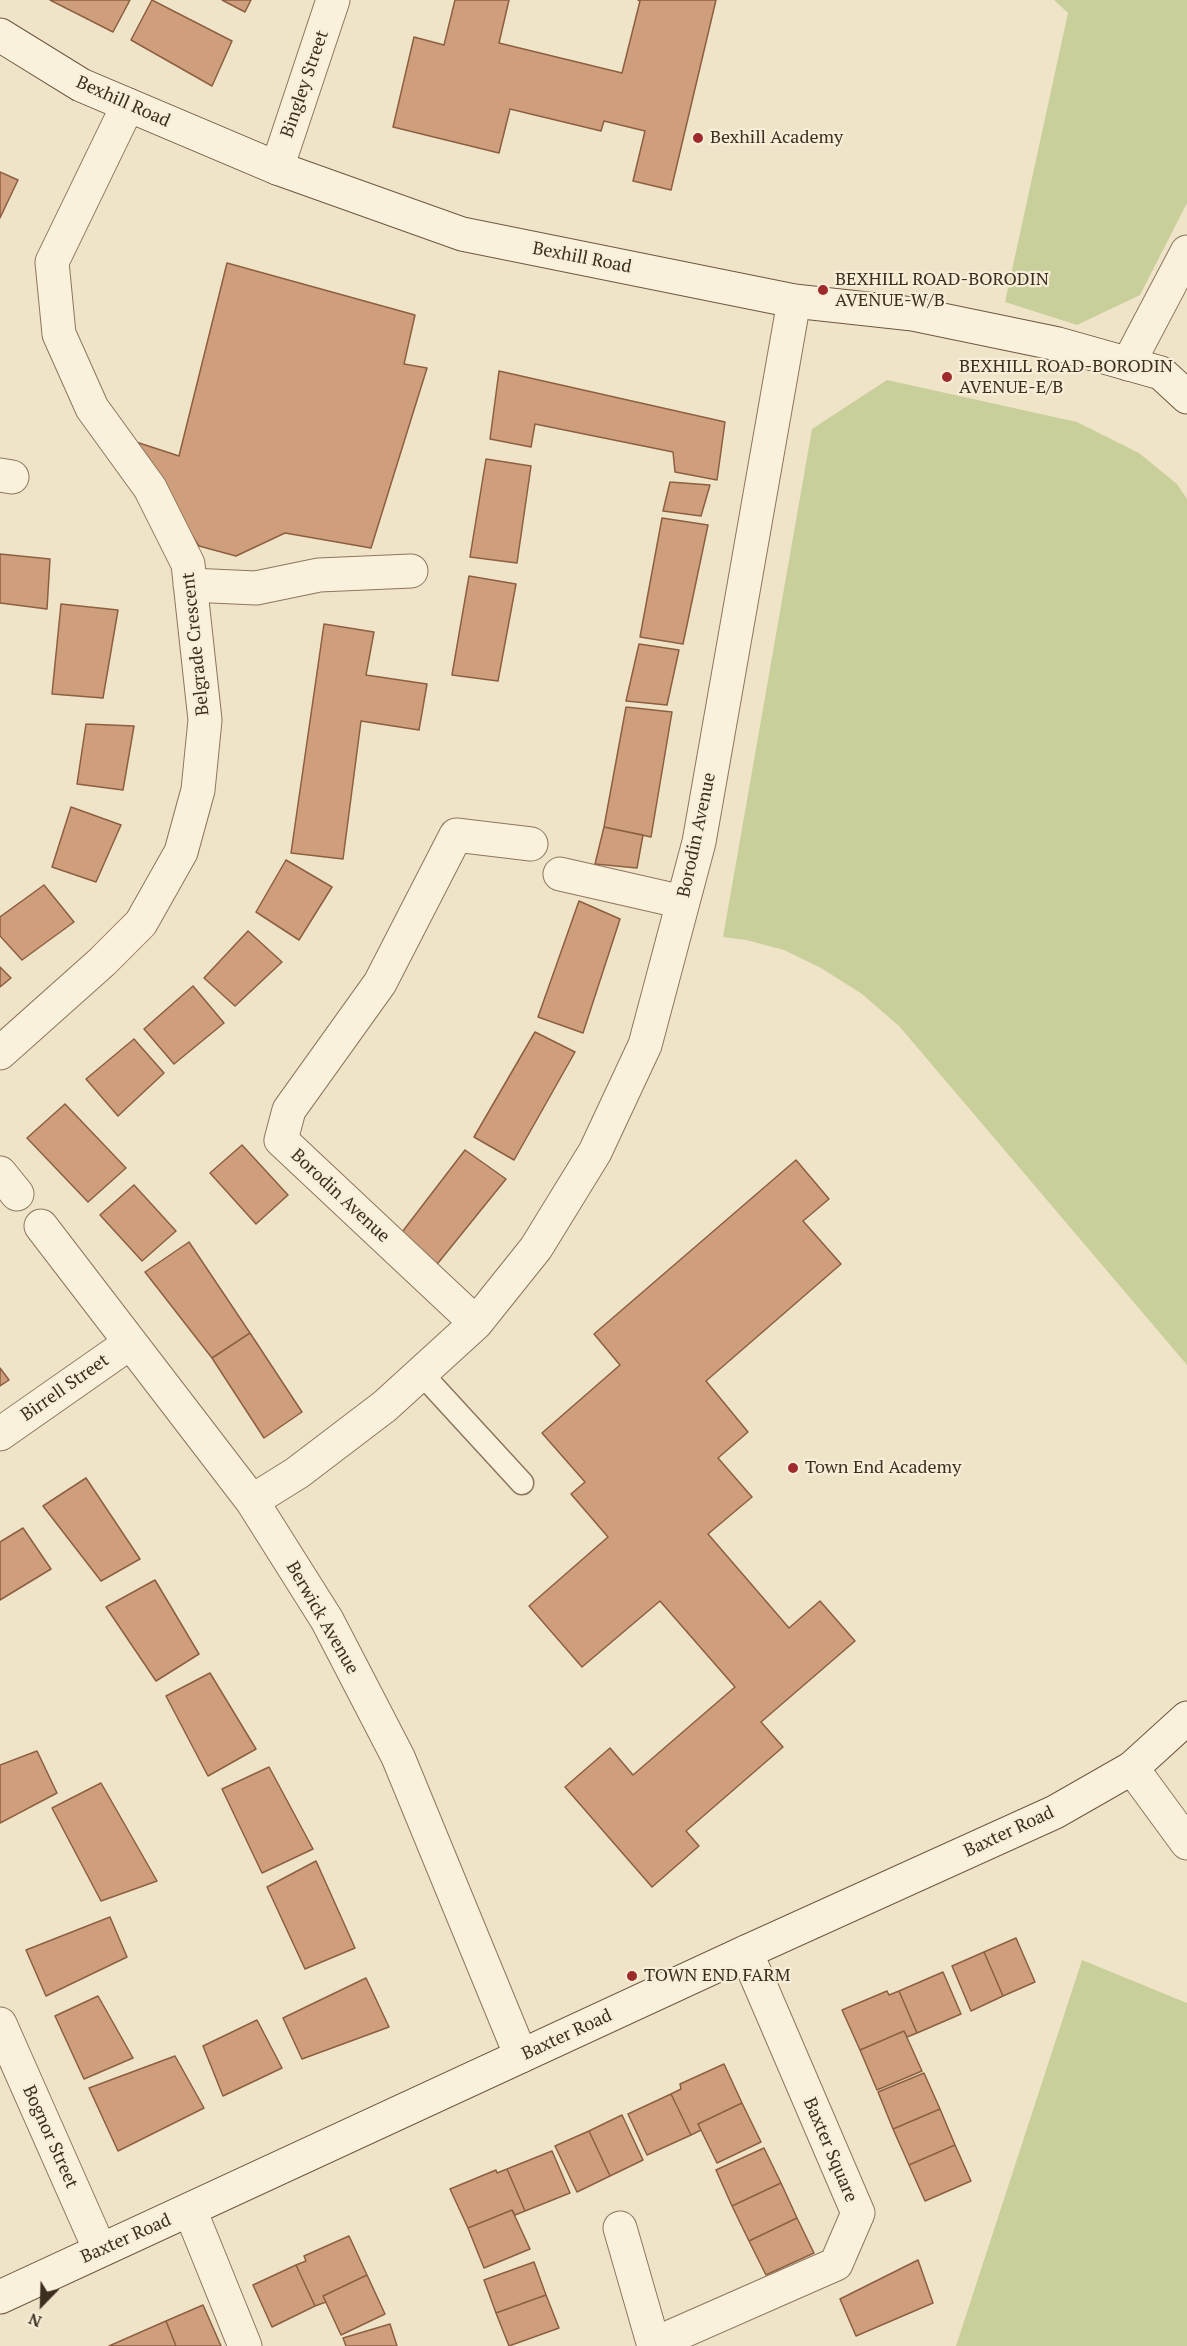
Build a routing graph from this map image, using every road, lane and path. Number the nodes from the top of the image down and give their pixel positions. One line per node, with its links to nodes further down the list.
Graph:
1 (333, 0): 4 (street, Bingley Street)
2 (0, 35): 3 (street, Bexhill Road)
3 (128, 105): 4 (street, Bexhill Road); 10 (street, Belgrade Crescent)
4 (277, 168): 6 (street, Bexhill Road)
5 (1187, 252): 7 (street)
6 (794, 301): 7 (street, Bexhill Road); 13 (street, Borodin Avenue)
7 (1128, 364): 8 (street, Bexhill Road)
8 (1187, 396)
9 (411, 571): 10 (street)
10 (190, 585): 14 (street, Belgrade Crescent)
11 (531, 844): 16 (street, Borodin Avenue)
12 (560, 874): 13 (street)
13 (683, 902): 16 (street, Borodin Avenue)
14 (0, 1053)
15 (41, 1226): 17 (street, Berwick Avenue)
16 (476, 1323): 18 (street, Borodin Avenue)
17 (130, 1343): 19 (street, Birrell Street); 21 (street, Berwick Avenue)
18 (421, 1373): 20 (lane); 21 (street, Borodin Avenue)
19 (0, 1434)
20 (522, 1483)
21 (252, 1501): 27 (street, Berwick Avenue)
22 (1187, 1718): 23 (street)
23 (1132, 1768): 24 (street); 25 (street, Baxter Road)
24 (1187, 1843)
25 (746, 1952): 27 (street, Baxter Road); 32 (street, Baxter Square)
26 (0, 2024): 30 (street, Bognor Street)
27 (521, 2056): 28 (street, Baxter Road)
28 (190, 2210): 30 (street, Baxter Road); 33 (street)
29 (620, 2228): 32 (street, Baxter Square)
30 (100, 2250): 31 (street, Baxter Road)
31 (0, 2296)
32 (654, 2345)
33 (245, 2346)

